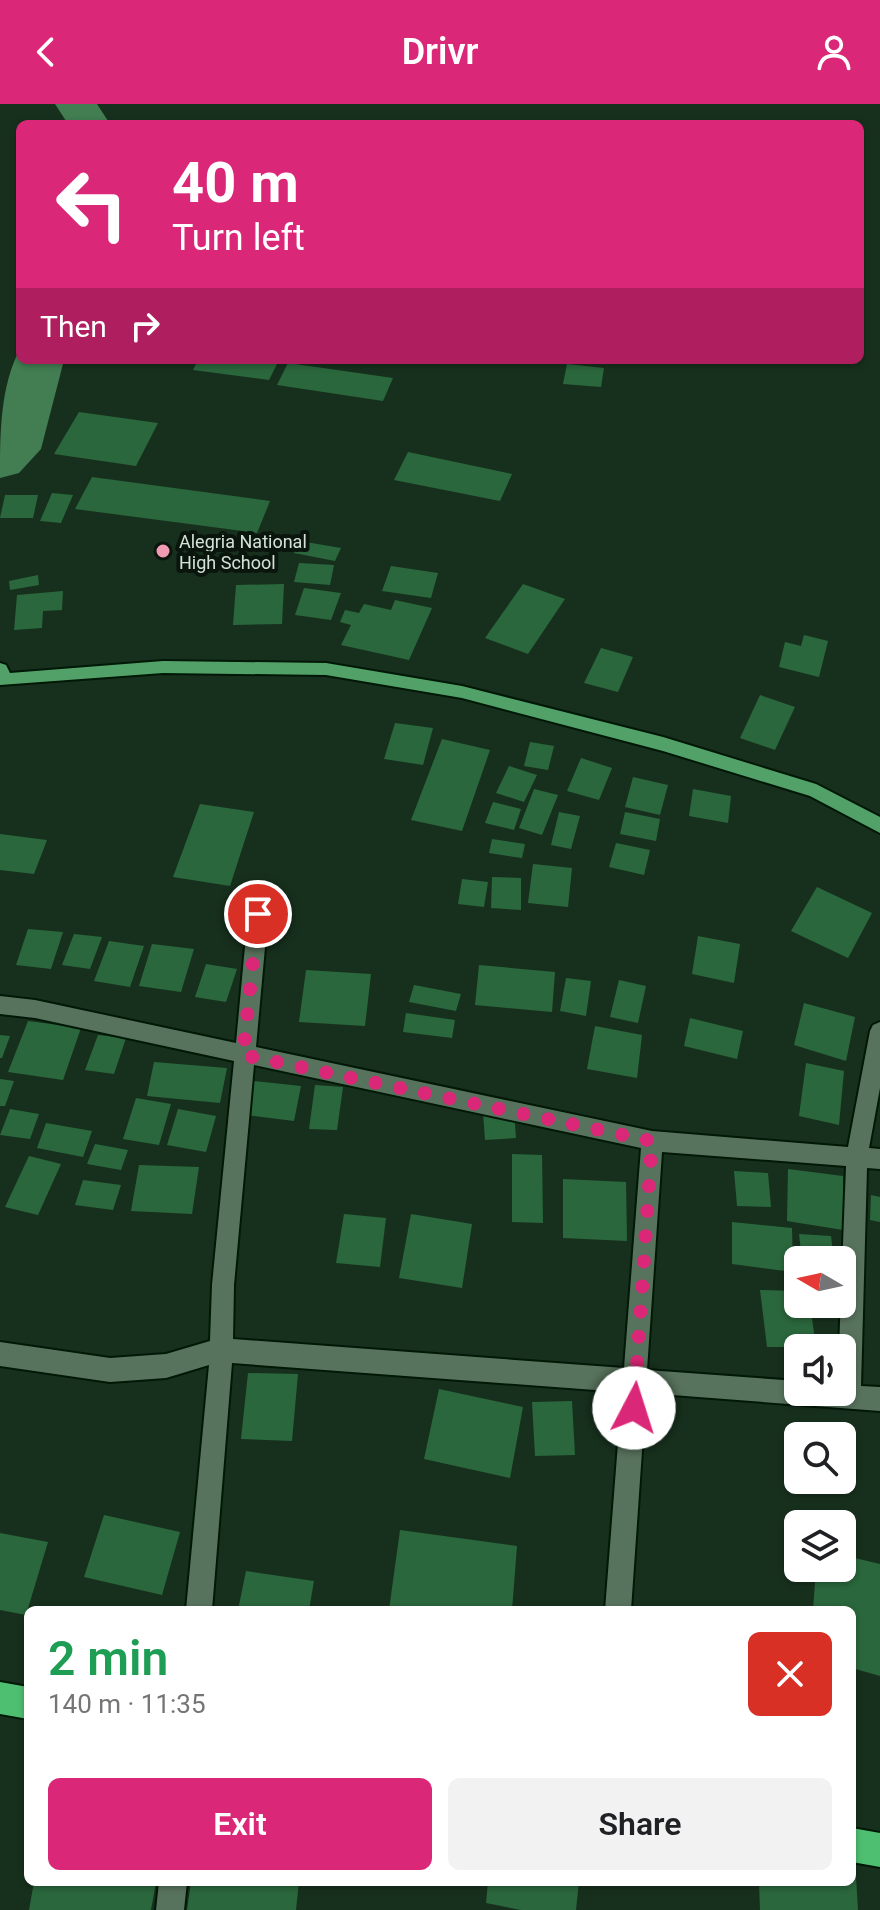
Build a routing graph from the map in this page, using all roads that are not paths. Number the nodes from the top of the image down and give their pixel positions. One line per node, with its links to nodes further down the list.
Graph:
1 (2, 677): 2 (main road)
2 (880, 826)
3 (258, 914): 6 (street)
4 (0, 1005): 6 (street)
5 (880, 1031): 8 (street)
6 (243, 1055): 7 (street); 11 (street)
7 (652, 1141): 8 (street); 13 (street)
8 (857, 1157): 9 (street); 10 (street)
9 (880, 1159)
10 (851, 1334)
11 (220, 1350): 12 (street); 13 (street); 17 (street)
12 (0, 1354)
13 (636, 1380): 14 (street); 18 (street)
14 (784, 1391)
15 (856, 1397): 16 (street)
16 (880, 1399)
17 (199, 1606)
18 (618, 1606)
19 (0, 1698): 20 (highway)
20 (24, 1702)
21 (856, 1846): 22 (highway)
22 (880, 1850)
23 (173, 1886): 24 (street)
24 (170, 1910)

